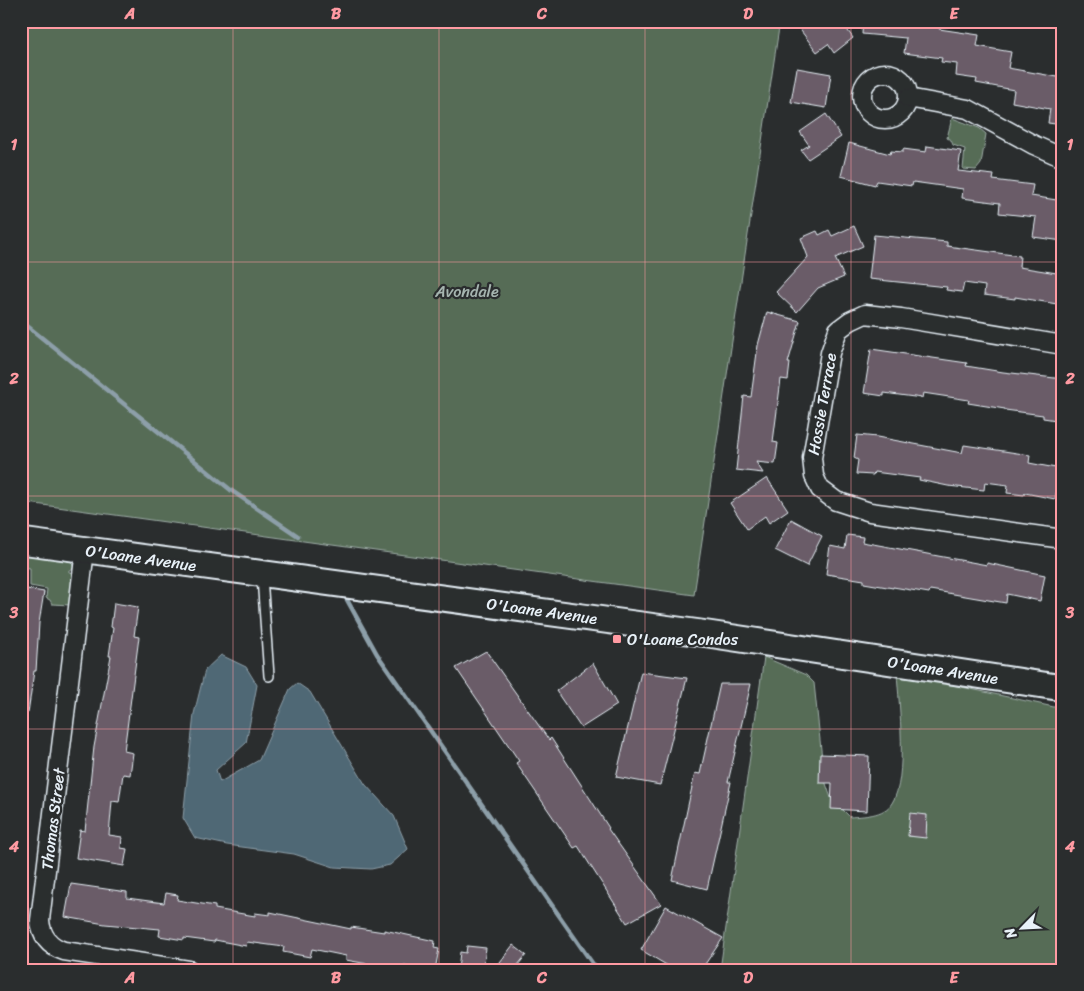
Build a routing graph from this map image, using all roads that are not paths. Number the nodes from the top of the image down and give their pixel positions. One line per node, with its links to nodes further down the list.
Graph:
1 (908, 98): 2 (street)
2 (1063, 158)
3 (1063, 345): 4 (street, Hossie Terrace)
4 (1063, 539)
5 (21, 541): 6 (street, O'Loane Avenue)
6 (85, 550): 7 (street, O'Loane Avenue); 10 (street, Thomas Street)
7 (262, 574): 8 (lane); 9 (street, O'Loane Avenue)
8 (269, 676)
9 (1063, 688)
10 (189, 970)

